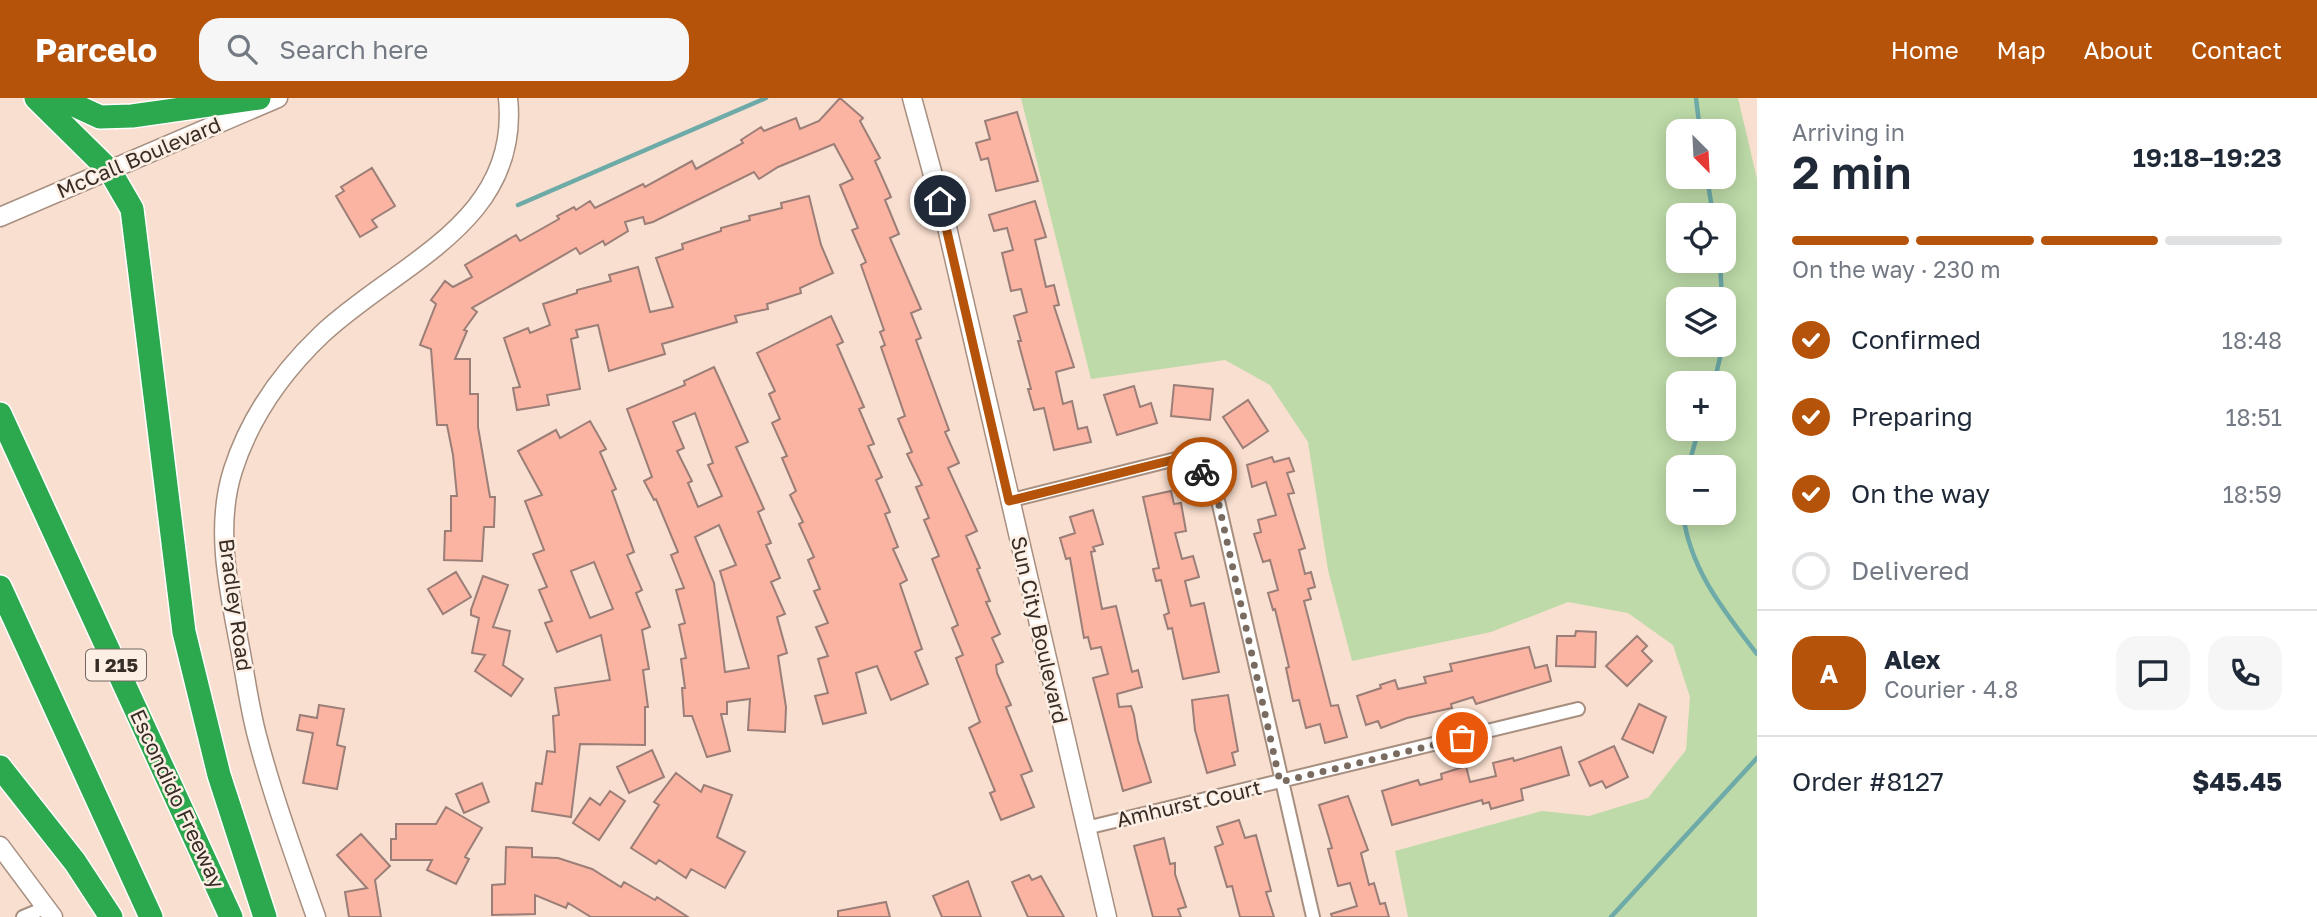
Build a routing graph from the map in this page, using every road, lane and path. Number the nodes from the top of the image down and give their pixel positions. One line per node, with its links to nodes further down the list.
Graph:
1 (36, 98): 7 (highway)
2 (59, 98): 3 (highway)
3 (259, 98)
4 (278, 98): 7 (street, McCall Boulevard)
5 (508, 98): 23 (street, Bradley Road)
6 (912, 98): 10 (street, Sun City Boulevard)
7 (110, 171): 8 (street, McCall Boulevard); 22 (highway)
8 (0, 217)
9 (0, 414): 21 (highway, Escondido Freeway / I 215)
10 (1009, 501): 14 (street); 15 (street, Sun City Boulevard)
11 (0, 587): 20 (highway)
12 (1578, 709): 14 (street, Amhurst Court)
13 (0, 767): 19 (highway)
14 (1280, 782): 15 (street, Amhurst Court); 25 (street)
15 (1086, 828): 24 (street, Sun City Boulevard)
16 (0, 846): 17 (street)
17 (50, 912): 18 (street)
18 (23, 917)
19 (111, 917)
20 (150, 917)
21 (231, 917)
22 (265, 917)
23 (316, 917)
24 (1107, 917)
25 (1313, 917)

